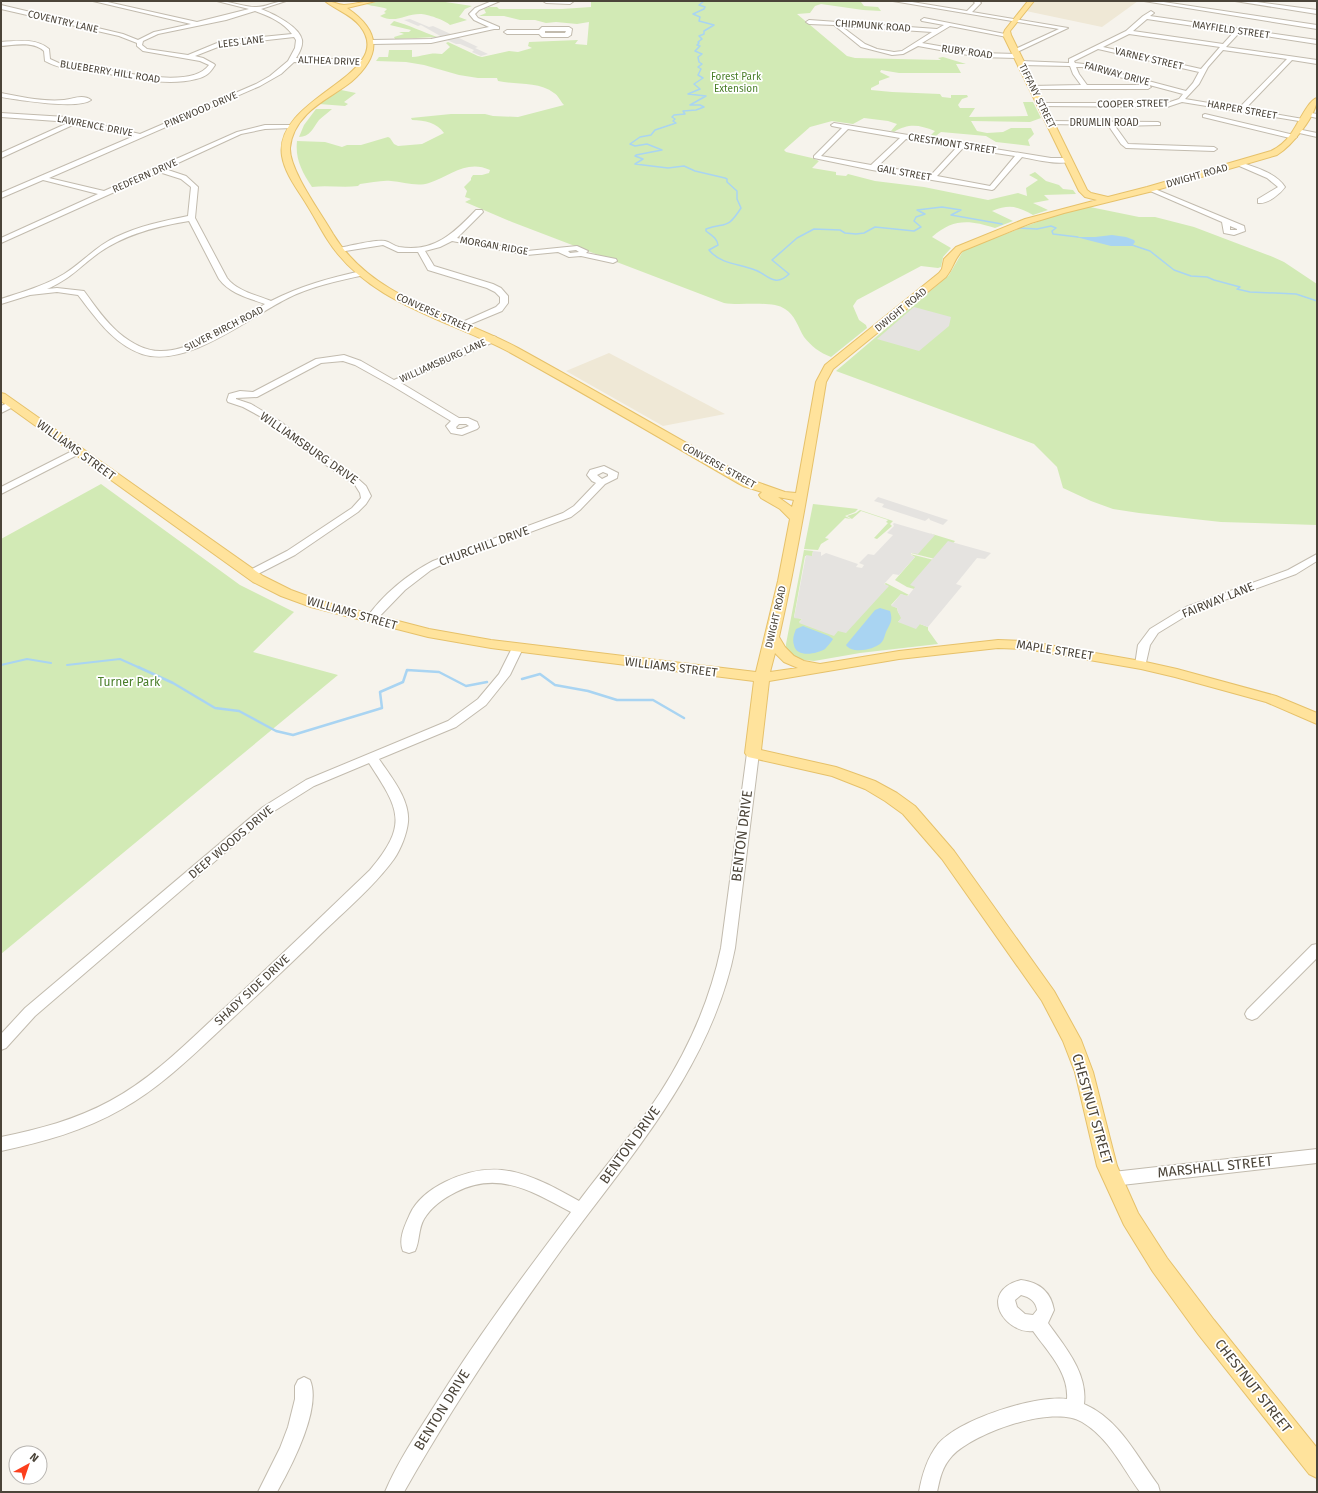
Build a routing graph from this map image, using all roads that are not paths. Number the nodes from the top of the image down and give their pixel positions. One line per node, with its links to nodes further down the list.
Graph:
1 (96, 1): 28 (street)
2 (220, 1): 20 (street)
3 (283, 1): 20 (street)
4 (328, 1): 19 (main road)
5 (373, 1): 19 (main road)
6 (497, 1): 32 (street)
7 (546, 1): 8 (street)
8 (571, 1)
9 (896, 1): 16 (street)
10 (972, 1): 11 (street)
11 (977, 1): 22 (street)
12 (1031, 1): 26 (main road)
13 (1147, 1): 17 (street)
14 (1238, 1): 23 (street)
15 (1284, 1): 23 (street)
16 (909, 2): 22 (street)
17 (1164, 2): 23 (street); 24 (street)
18 (1, 7): 43 (street, COVENTRY LANE)
19 (341, 7): 46 (main road)
20 (256, 10): 28 (street); 42 (street)
21 (1317, 12): 23 (street)
22 (968, 13): 26 (street)
23 (1273, 13): 30 (street); 33 (street)
24 (1146, 17): 36 (street, MAYFIELD STREET); 38 (street)
25 (924, 20): 31 (street)
26 (1015, 21): 39 (main road); 52 (street)
27 (809, 22): 29 (street, CHIPMUNK ROAD)
28 (199, 24): 41 (street)
29 (836, 24): 35 (street, CHIPMUNK ROAD); 48 (street)
30 (1263, 24)
31 (948, 25): 35 (street); 39 (street)
32 (495, 27): 37 (street); 46 (street)
33 (1317, 27)
34 (1258, 29): 40 (street)
35 (937, 31): 48 (street)
36 (1238, 31): 40 (street, MAYFIELD STREET); 50 (street, COOPER STREET)
37 (542, 32)
38 (1129, 32): 49 (street); 50 (street)
39 (1007, 34): 52 (main road, TIFFANY STREET)
40 (1254, 34): 45 (street, MAYFIELD STREET)
41 (149, 35): 43 (street, COVENTRY LANE); 44 (street)
42 (297, 35): 51 (street, LEES LANE); 54 (street)
43 (124, 36): 44 (street, COVENTRY LANE)
44 (139, 42): 51 (street, BLUEBERRY HILL ROAD)
45 (1317, 42)
46 (372, 43): 55 (main road, CONVERSE STREET)
47 (1, 44): 51 (street, BLUEBERRY HILL ROAD)
48 (917, 44): 52 (street, RUBY ROAD)
49 (1097, 47): 57 (street); 58 (street, VARNEY STREET)
50 (1224, 47): 53 (street); 58 (street, COOPER STREET)
51 (188, 57)
52 (1018, 57): 57 (street, FAIRWAY DRIVE); 60 (main road, TIFFANY STREET)
53 (1291, 58): 56 (street); 68 (street)
54 (293, 60): 55 (street, ALTHEA DRIVE); 82 (street, PINEWOOD DRIVE)
55 (365, 62): 78 (main road, CONVERSE STREET)
56 (1317, 62)
57 (1072, 64): 59 (street, FAIRWAY DRIVE); 61 (street)
58 (1202, 70): 62 (street, COOPER STREET)
59 (1163, 86): 61 (street); 62 (street, FAIRWAY DRIVE)
60 (1033, 87): 61 (street); 67 (main road, TIFFANY STREET)
61 (1085, 87)
62 (1188, 93): 64 (street, COOPER STREET)
63 (1, 95): 66 (street)
64 (1181, 100): 67 (street, COOPER STREET); 68 (street, HARPER STREET)
65 (1317, 100): 72 (main road, DWIGHT ROAD)
66 (63, 102)
67 (1041, 105): 74 (main road, TIFFANY STREET)
68 (1241, 110): 72 (street, HARPER STREET)
69 (3, 116): 73 (street, LAWRENCE DRIVE)
70 (1205, 116): 80 (street)
71 (1317, 116): 72 (street, HARPER STREET)
72 (1304, 118): 80 (main road, DWIGHT ROAD)
73 (77, 121): 82 (street, LAWRENCE DRIVE); 87 (street)
74 (1050, 123): 75 (street, DRUMLIN ROAD); 88 (main road, TIFFANY STREET)
75 (1110, 123): 76 (street, DRUMLIN ROAD); 85 (street)
76 (1158, 124)
77 (834, 125): 79 (street, CRESTMONT STREET)
78 (293, 126): 91 (street, REDFERN DRIVE); 107 (main road, CONVERSE STREET)
79 (847, 127): 83 (street, CRESTMONT STREET); 90 (street, GAIL STREET)
80 (1295, 134): 81 (street); 89 (main road, DWIGHT ROAD)
81 (1317, 135)
82 (141, 136): 92 (street, PINEWOOD DRIVE)
83 (905, 136): 84 (street, CRESTMONT STREET); 90 (street)
84 (962, 145): 86 (street, CRESTMONT STREET); 93 (street)
85 (1214, 149)
86 (1020, 155): 88 (street, CRESTMONT STREET); 93 (street, GAIL STREET)
87 (1, 156)
88 (1069, 160): 96 (main road, TIFFANY STREET)
89 (1239, 164): 94 (main road, DWIGHT ROAD); 99 (street)
90 (872, 168): 93 (street, GAIL STREET)
91 (158, 170): 95 (street, REDFERN DRIVE); 102 (street)
92 (43, 178): 95 (street); 97 (street, PINEWOOD DRIVE)
93 (932, 178)
94 (1150, 189): 98 (main road, DWIGHT ROAD); 103 (street)
95 (106, 194): 105 (street, REDFERN DRIVE)
96 (1086, 195): 98 (main road); 100 (main road, TIFFANY STREET)
97 (1, 196)
98 (1113, 199): 100 (main road, DWIGHT ROAD)
99 (1261, 201)
100 (1089, 204): 124 (main road, DWIGHT ROAD)
101 (479, 212): 104 (street)
102 (191, 218): 109 (street); 114 (street)
103 (1225, 221)
104 (452, 239): 106 (street); 108 (street, MORGAN RIDGE)
105 (1, 242)
106 (420, 249): 107 (street); 115 (street)
107 (340, 251): 110 (main road, CONVERSE STREET)
108 (613, 261)
109 (74, 271): 111 (street); 112 (street, SILVER BIRCH ROAD)
110 (361, 273): 114 (street, SILVER BIRCH ROAD); 115 (main road, CONVERSE STREET)
111 (28, 293): 112 (street); 113 (street)
112 (81, 293): 114 (street, SILVER BIRCH ROAD)
113 (1, 302)
114 (273, 304)
115 (462, 326): 116 (main road, CONVERSE STREET)
116 (493, 339): 117 (street, WILLIAMSBURG LANE); 125 (main road, CONVERSE STREET)
117 (394, 383): 118 (street, WILLIAMSBURG DRIVE); 121 (street, WILLIAMSBURG DRIVE)
118 (254, 395): 120 (street, WILLIAMSBURG DRIVE); 120 (street, WILLIAMSBURG DRIVE)
119 (5, 403): 122 (main road, WILLIAMS STREET)
120 (248, 406): 131 (street, WILLIAMSBURG DRIVE)
121 (457, 421)
122 (78, 451): 126 (street); 131 (main road, WILLIAMS STREET)
123 (602, 482): 132 (street, CHURCHILL DRIVE)
124 (804, 483): 127 (main road); 128 (main road, DWIGHT ROAD)
125 (755, 487): 127 (main road, CONVERSE STREET); 129 (main road)
126 (1, 491)
127 (768, 491): 128 (main road, CONVERSE STREET)
128 (801, 497): 129 (main road, DWIGHT ROAD)
129 (796, 518): 133 (main road, DWIGHT ROAD)
130 (1317, 557): 135 (street, FAIRWAY LANE)
131 (250, 574): 132 (main road, WILLIAMS STREET)
132 (371, 619): 134 (main road, WILLIAMS STREET)
133 (772, 637): 136 (main road); 137 (main road, DWIGHT ROAD)
134 (517, 648): 137 (main road, WILLIAMS STREET); 140 (street, DEEP WOODS DRIVE)
135 (1141, 665): 136 (main road, MAPLE STREET); 138 (main road, MAPLE STREET)
136 (824, 668): 137 (main road, MAPLE STREET)
137 (762, 677): 139 (main road, DWIGHT ROAD)
138 (1317, 718)
139 (753, 753): 146 (main road, CHESTNUT STREET); 147 (street, BENTON DRIVE)
140 (372, 758): 143 (street, DEEP WOODS DRIVE); 144 (street, SHADY SIDE DRIVE)
141 (1317, 949): 142 (street)
142 (1252, 1014)
143 (1, 1044)
144 (1, 1144)
145 (1317, 1156): 146 (street, MARSHALL STREET)
146 (1113, 1179): 152 (main road, CHESTNUT STREET)
147 (582, 1210): 148 (street); 154 (street, BENTON DRIVE)
148 (409, 1246)
149 (1037, 1322): 151 (street)
150 (304, 1386): 153 (street)
151 (1074, 1409): 155 (street); 156 (street)
152 (1317, 1466)
153 (267, 1492)
154 (394, 1492)
155 (928, 1492)
156 (1151, 1492)

